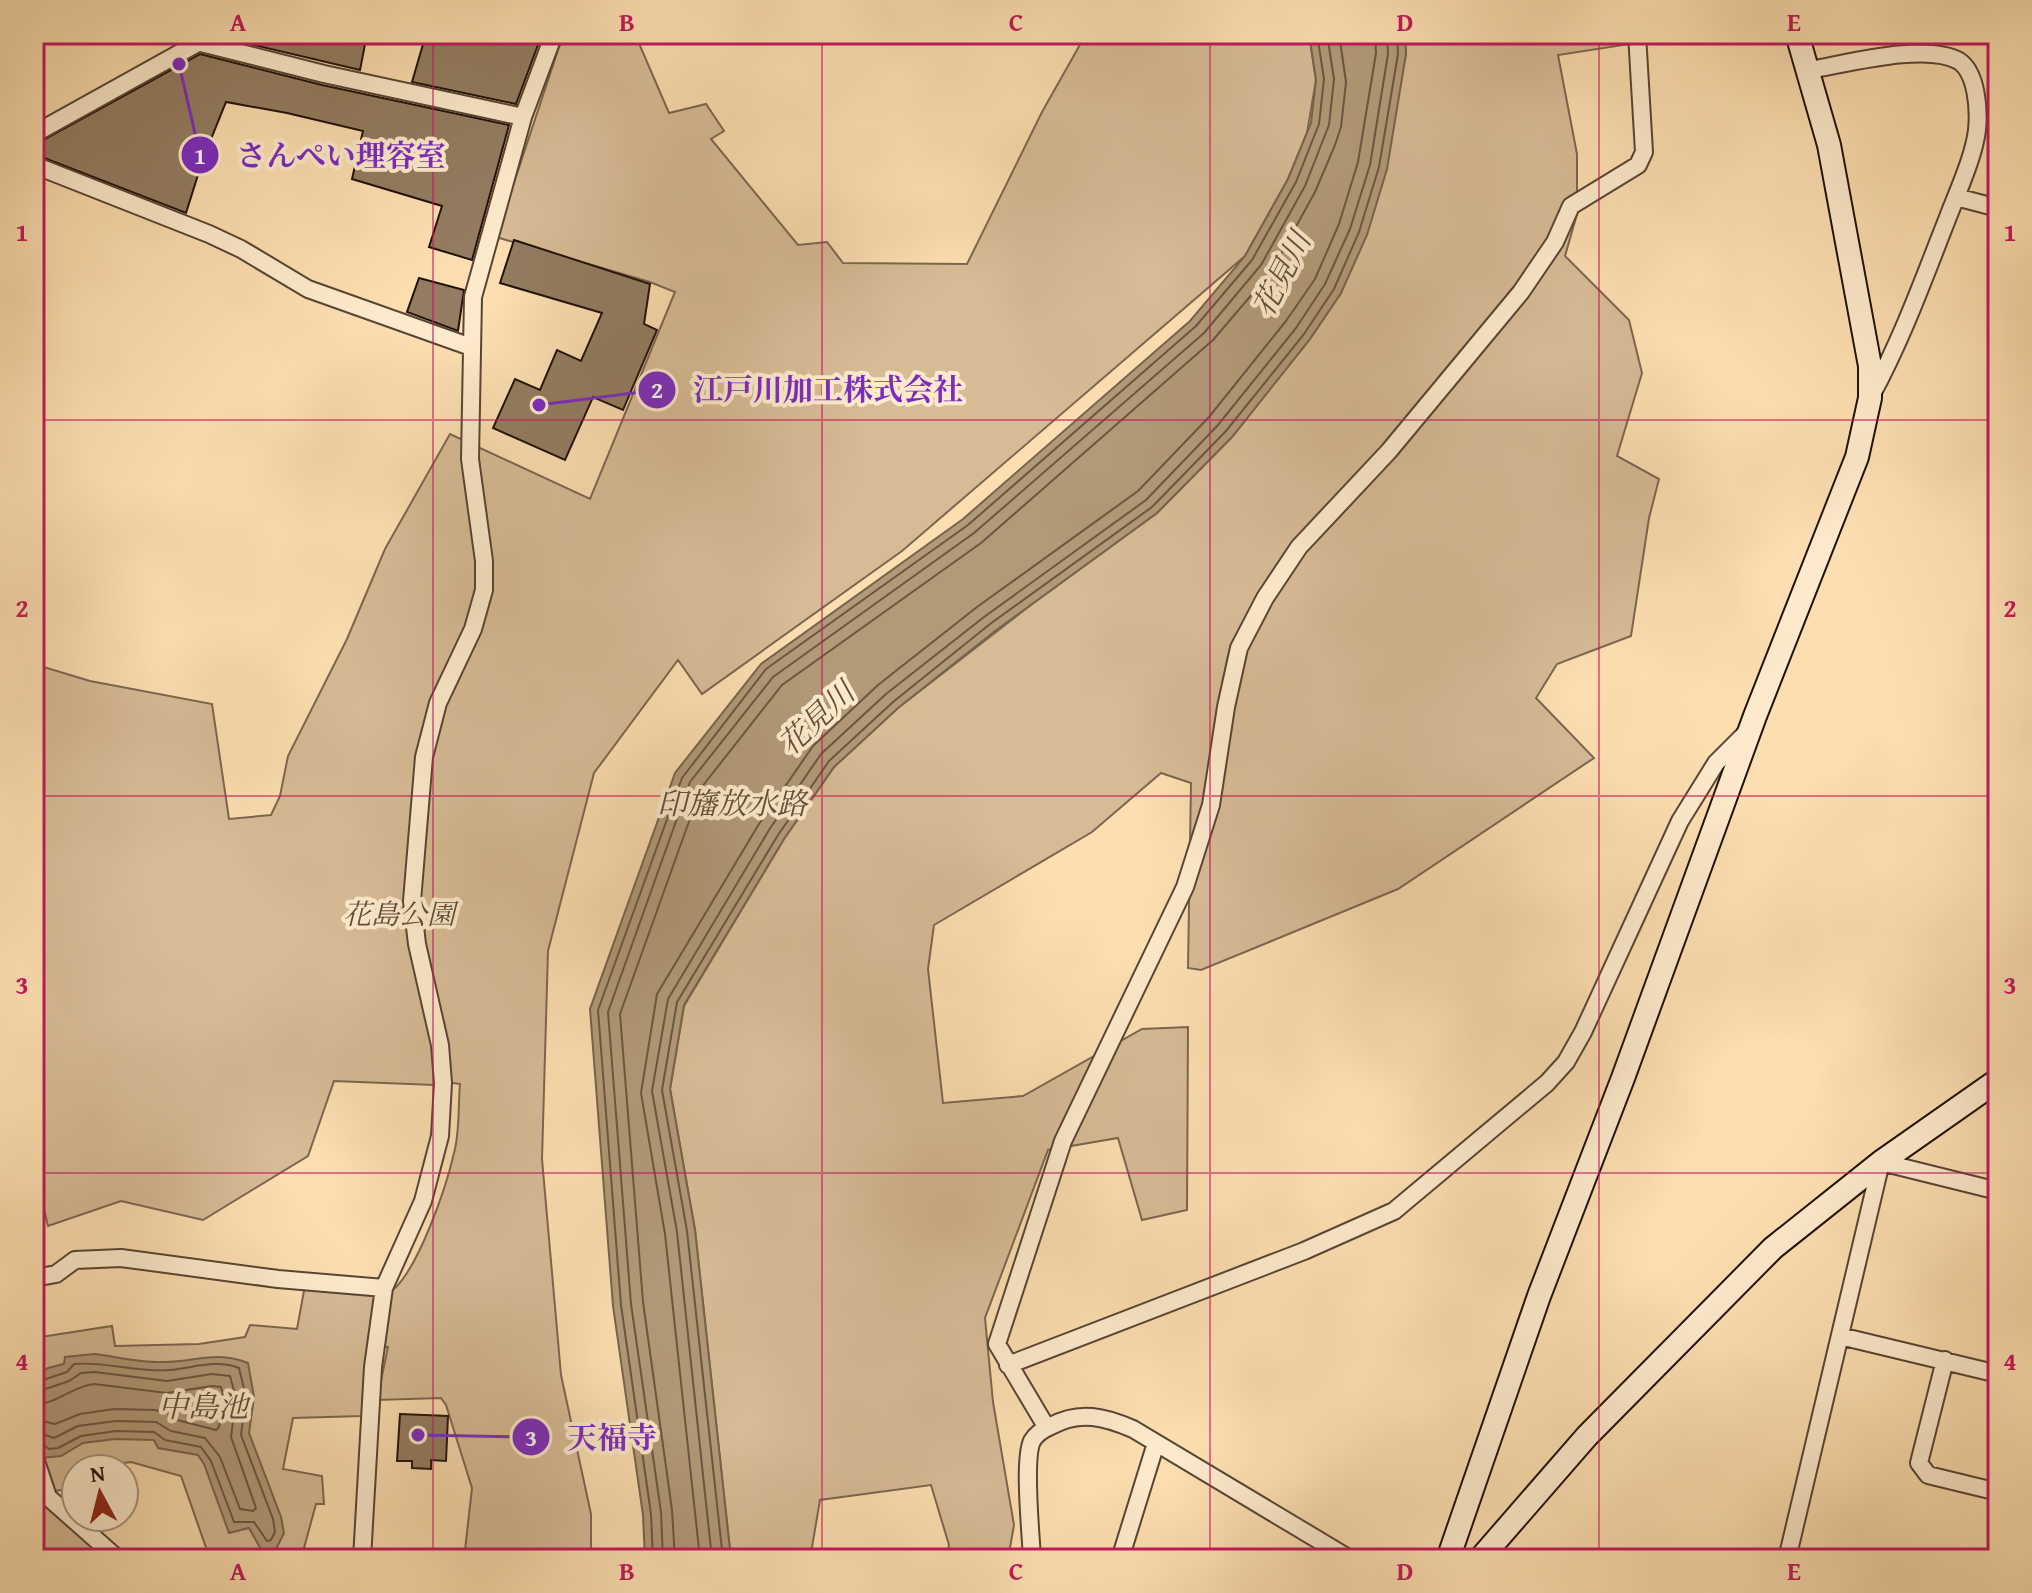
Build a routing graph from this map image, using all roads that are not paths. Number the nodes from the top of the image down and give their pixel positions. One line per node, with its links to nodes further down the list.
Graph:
1 (554, 34): 6 (street)
2 (1637, 34): 21 (street)
3 (1797, 34): 5 (street)
4 (207, 38): 6 (street); 7 (street)
5 (1809, 70): 9 (street); 12 (street)
6 (523, 117): 11 (street)
7 (34, 134)
8 (34, 165): 11 (street)
9 (1956, 197): 10 (street); 12 (street)
10 (1998, 208)
11 (471, 347): 18 (street)
12 (1870, 398): 13 (street)
13 (1750, 729): 21 (street); 32 (street)
14 (1998, 1080): 15 (street)
15 (1881, 1162): 16 (street); 19 (street); 33 (street)
16 (1998, 1191)
17 (34, 1278): 18 (street)
18 (384, 1288): 28 (street)
19 (1840, 1336): 20 (street); 34 (street)
20 (1945, 1360): 22 (street); 26 (street)
21 (1008, 1365): 23 (street)
22 (1998, 1374)
23 (1047, 1428): 24 (street); 29 (street)
24 (1156, 1443): 30 (street); 31 (street)
25 (34, 1455): 27 (street)
26 (1998, 1492)
27 (118, 1559)
28 (362, 1559)
29 (1032, 1559)
30 (1120, 1559)
31 (1350, 1559)
32 (1448, 1559)
33 (1480, 1559)
34 (1787, 1559)

